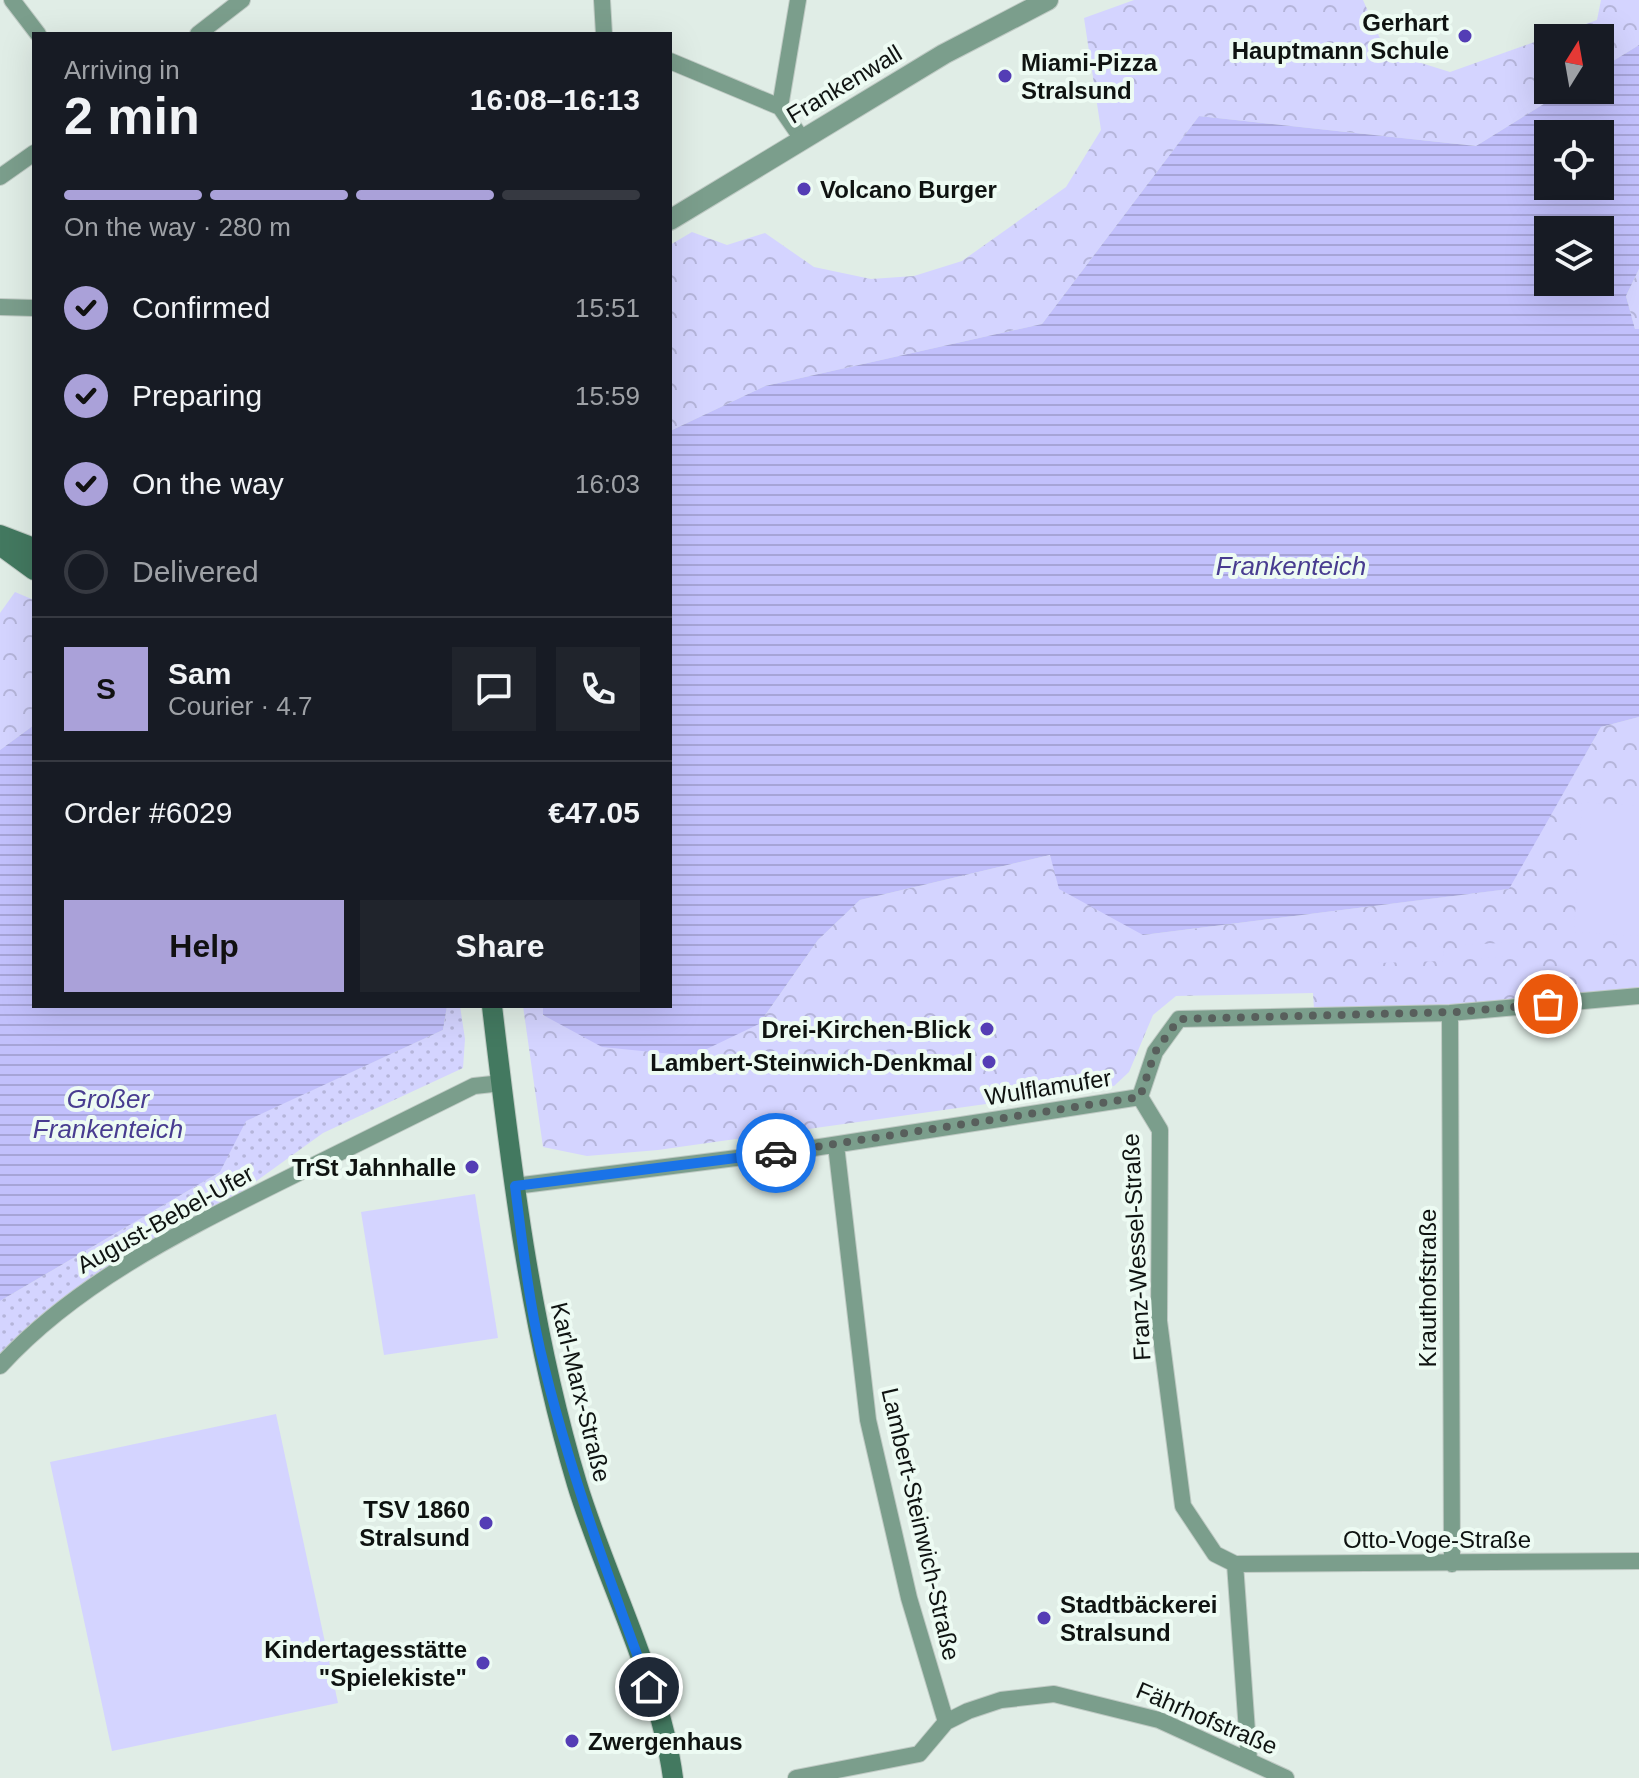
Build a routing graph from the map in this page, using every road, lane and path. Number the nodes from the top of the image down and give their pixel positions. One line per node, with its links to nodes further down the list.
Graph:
1 (12, 0): 6 (street)
2 (242, 0): 7 (street)
3 (602, 0): 8 (street)
4 (798, 0): 10 (street)
5 (1048, 0): 11 (street, Frankenwall)
6 (36, 32)
7 (201, 32)
8 (604, 32)
9 (672, 62): 10 (street)
10 (780, 107): 11 (street)
11 (802, 139): 14 (street, Frankenwall)
12 (32, 154): 13 (street)
13 (0, 177)
14 (672, 219)
15 (0, 307): 16 (street)
16 (32, 308)
17 (0, 535): 19 (main road)
18 (0, 545): 20 (main road)
19 (32, 547)
20 (32, 569)
21 (1639, 996): 23 (street, Wulflamufer)
22 (492, 1008): 24 (main road, Karl-Marx-Straße)
23 (1450, 1013): 25 (street, Wulflamufer); 31 (street, Krauthofstraße)
24 (502, 1083): 27 (main road, Karl-Marx-Straße); 28 (street, August-Bebel-Ufer)
25 (1140, 1097): 26 (street, Wulflamufer); 30 (street, Franz-Wessel-Straße)
26 (836, 1145): 27 (street, Wulflamufer); 32 (street, Lambert-Steinwich-Straße)
27 (515, 1186): 34 (main road, Karl-Marx-Straße)
28 (0, 1366)
29 (1639, 1561): 31 (street, Otto-Voge-Straße)
30 (1235, 1564): 31 (street, Otto-Voge-Straße); 33 (street)
31 (1452, 1564)
32 (946, 1722): 33 (street, Fährhofstraße); 35 (street, Fährhofstraße)
33 (1249, 1759): 36 (street, Fährhofstraße)
34 (673, 1778)
35 (796, 1778)
36 (1286, 1778)

